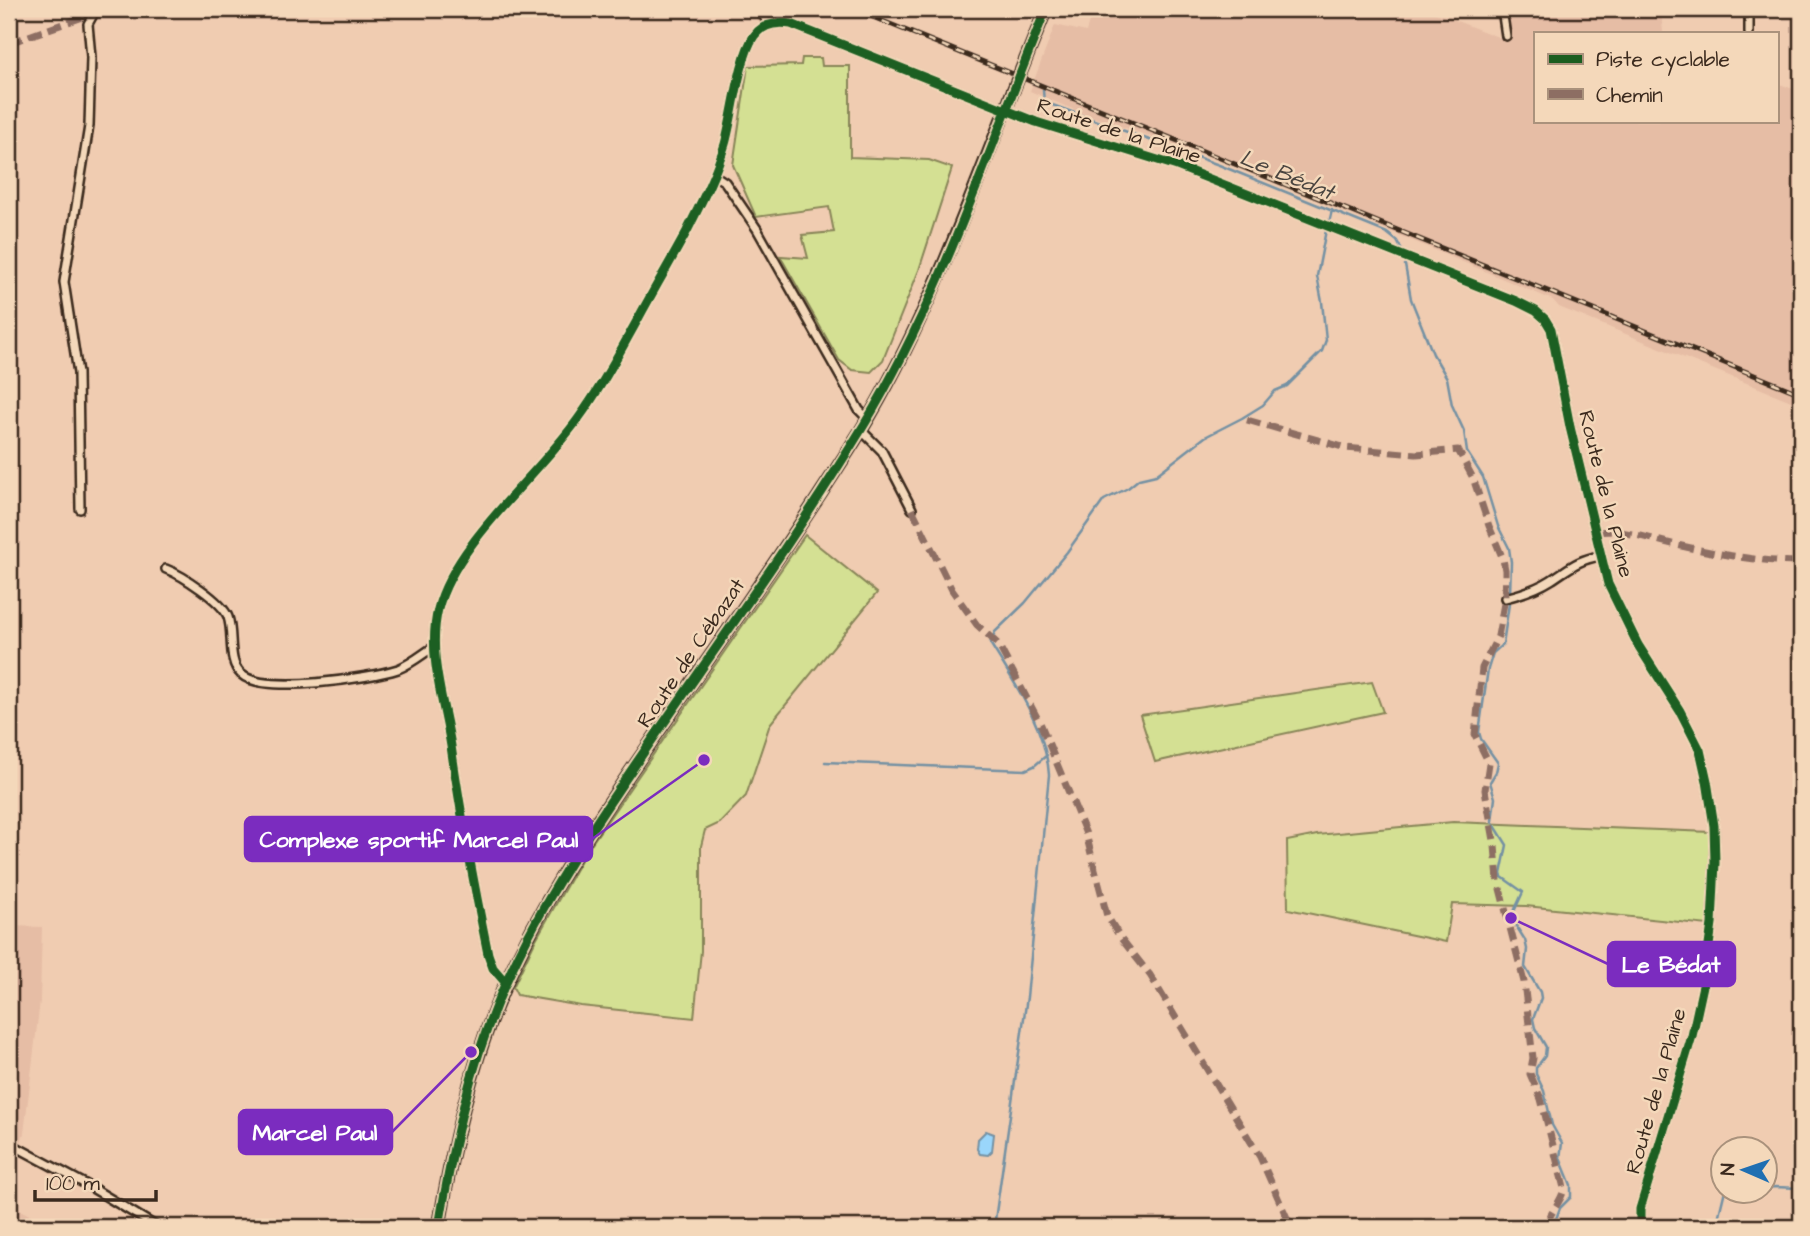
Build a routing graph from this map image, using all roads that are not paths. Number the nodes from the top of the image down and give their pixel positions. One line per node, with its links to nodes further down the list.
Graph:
1 (106, 9): 13 (street)
2 (760, 9): 6 (street)
3 (1046, 9): 9 (main road, Route de Cébazat, bridge)
4 (1502, 9): 8 (street)
5 (1749, 9): 7 (street)
6 (768, 24): 9 (street, Route de la Plaine); 10 (street)
7 (1749, 32)
8 (1506, 36)
9 (1005, 111): 11 (main road, Route de Cébazat); 15 (street, Route de la Plaine)
10 (714, 175): 11 (street); 18 (street)
11 (868, 419): 12 (main road, Route de Cébazat)
12 (861, 430): 14 (street); 19 (main road, Route de Cébazat)
13 (80, 509)
14 (912, 509)
15 (1601, 556): 17 (street); 23 (street, Route de la Plaine)
16 (166, 569): 18 (street)
17 (1505, 598)
18 (435, 646): 19 (street)
19 (506, 983): 22 (main road, Route de Cébazat)
20 (9, 1143): 21 (street)
21 (157, 1227)
22 (439, 1227)
23 (1640, 1227)

